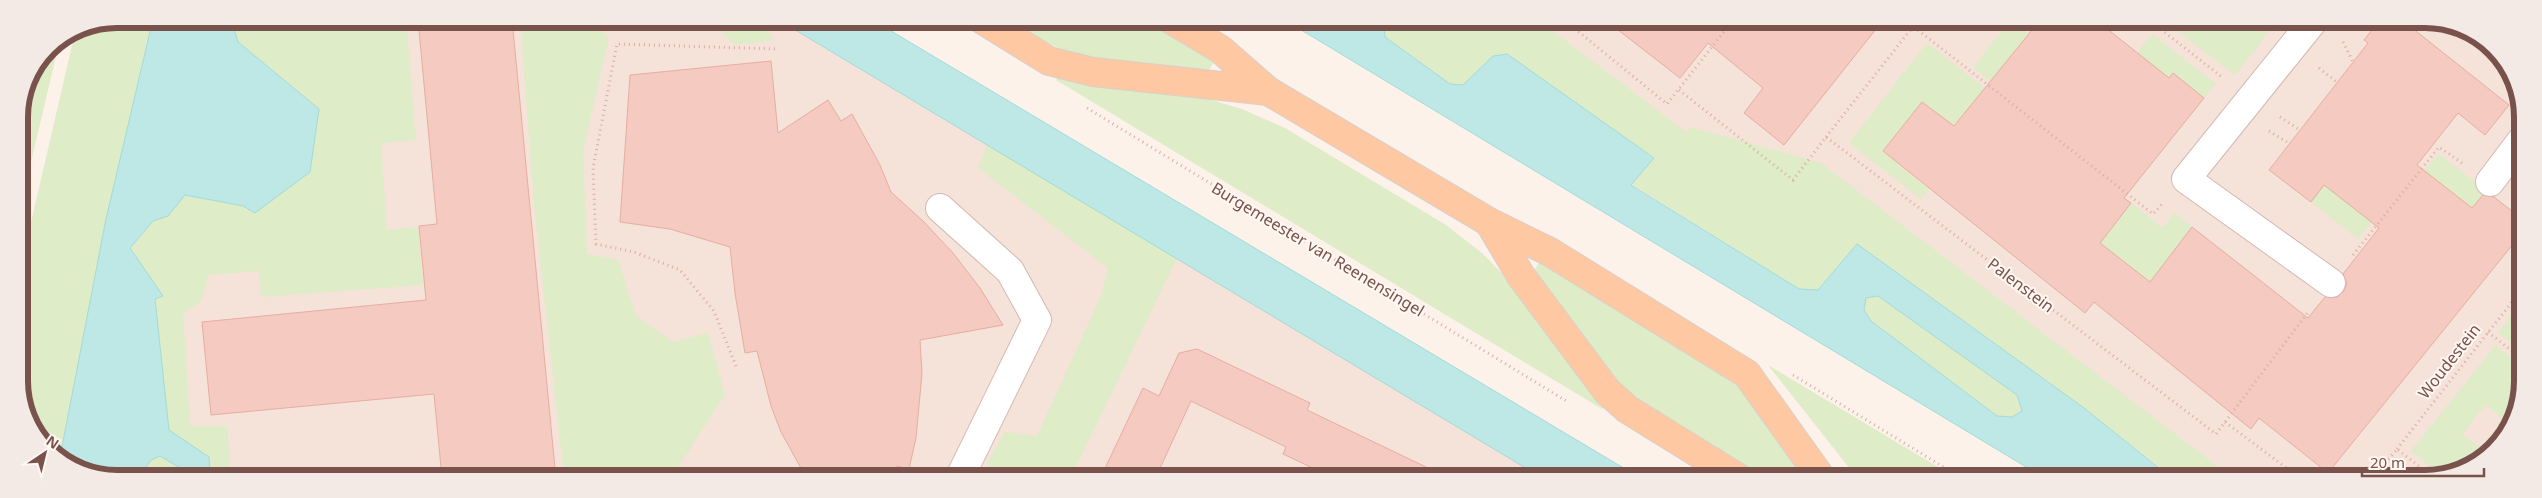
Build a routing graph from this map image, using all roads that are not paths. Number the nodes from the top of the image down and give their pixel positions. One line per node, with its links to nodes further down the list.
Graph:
1 (996, 28): 4 (main road)
2 (1185, 28): 4 (main road)
3 (2308, 28): 9 (street)
4 (1268, 91): 8 (main road)
5 (2514, 151): 6 (street)
6 (2490, 182)
7 (940, 208): 10 (street)
8 (1488, 222): 11 (main road); 12 (main road)
9 (2331, 283)
10 (963, 470)
11 (1725, 470)
12 (1816, 470)

